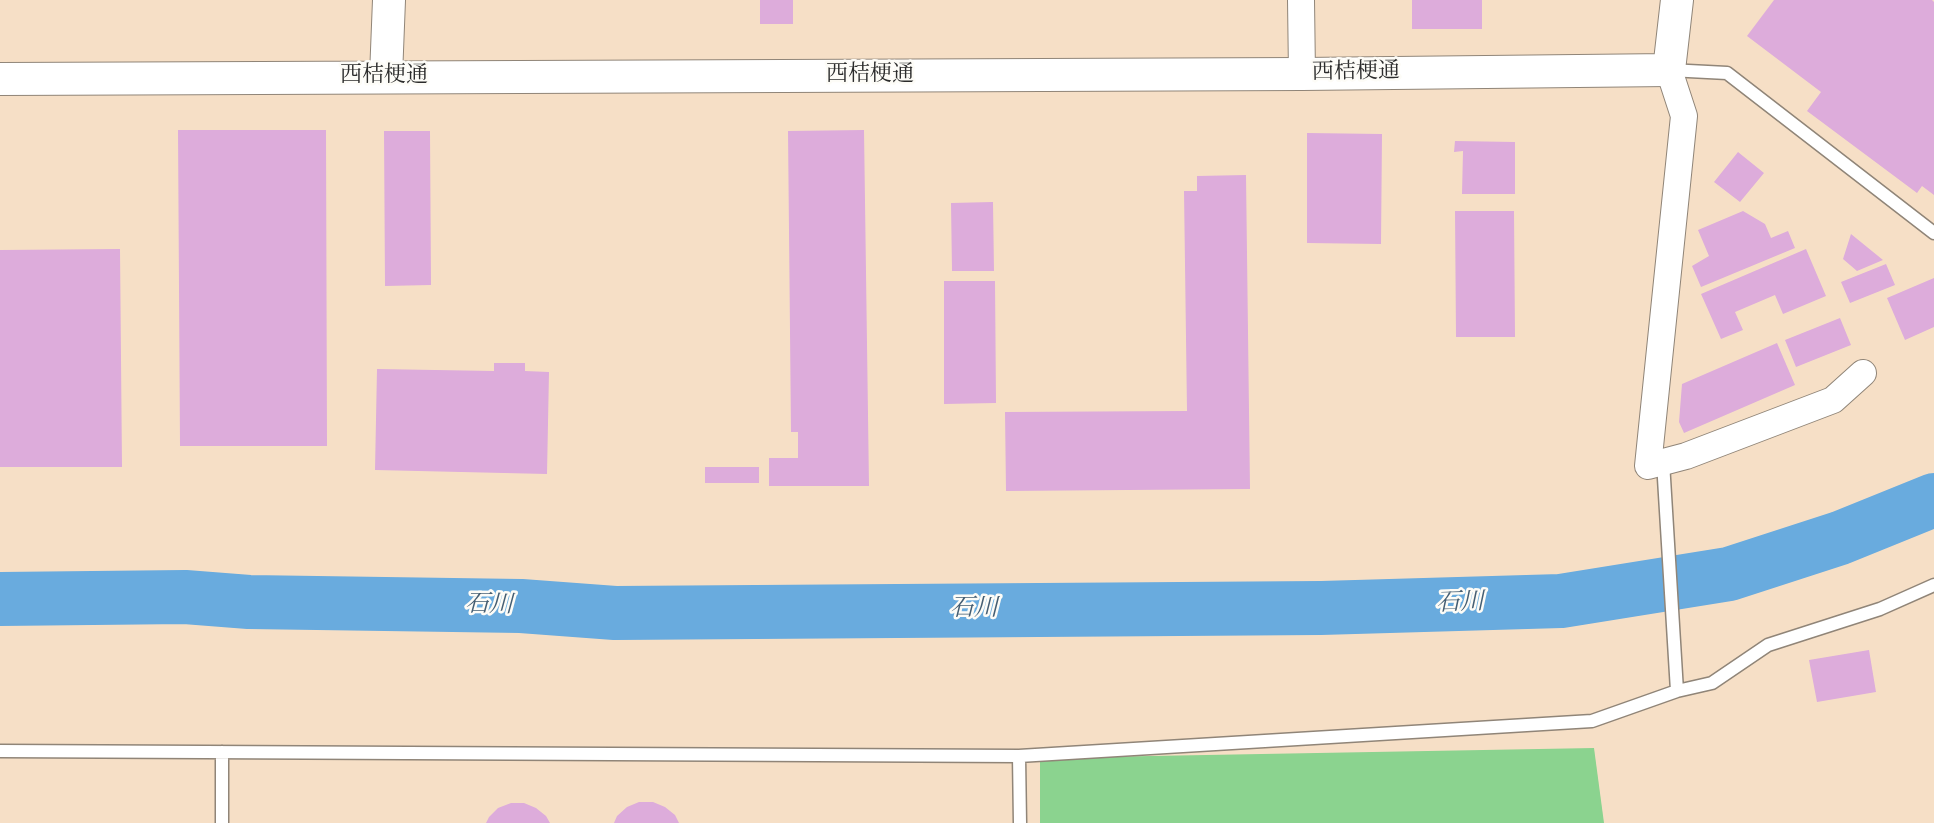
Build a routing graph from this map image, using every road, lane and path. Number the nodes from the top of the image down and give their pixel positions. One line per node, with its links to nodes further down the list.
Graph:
1 (389, 0): 6 (street)
2 (1302, 0): 5 (street)
3 (1677, 0): 4 (street)
4 (1669, 70): 5 (street, 西桔梗通); 8 (lane); 10 (street)
5 (1302, 74): 6 (street, 西桔梗通)
6 (386, 76): 7 (street, 西桔梗通)
7 (0, 79)
8 (1934, 233)
9 (1863, 374): 10 (street)
10 (1663, 462): 12 (lane)
11 (1934, 585): 12 (lane)
12 (1677, 692): 15 (lane)
13 (0, 751): 14 (lane)
14 (222, 752): 15 (lane); 16 (lane)
15 (1019, 756): 17 (lane)
16 (222, 823)
17 (1020, 823)

